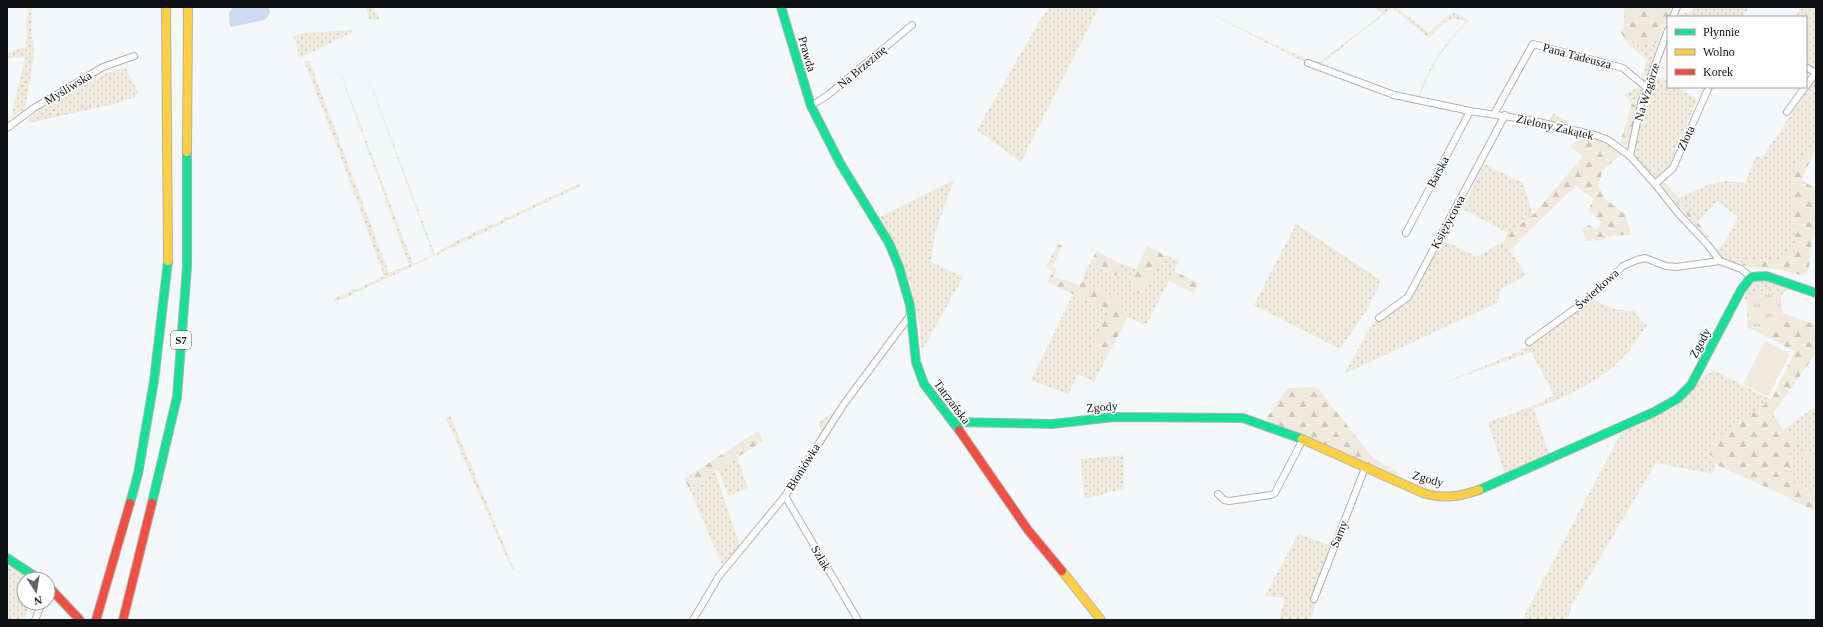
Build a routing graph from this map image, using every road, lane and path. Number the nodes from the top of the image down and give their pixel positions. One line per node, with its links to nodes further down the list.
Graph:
1 (166, 7): 39 (main road, S7)
2 (188, 7): 40 (main road, S7)
3 (781, 7): 14 (main road, Prawda)
4 (912, 26): 14 (street, Na Brzezinę)
5 (1667, 33): 11 (street, Na Wzgórze)
6 (134, 56): 19 (street, Myśliwska)
7 (1308, 62): 15 (street, Zielony Zakątek)
8 (1807, 68): 9 (street)
9 (1816, 73): 10 (street)
10 (1807, 86)
11 (1646, 88): 17 (street, Pana Tadeusza); 20 (street, Na Wzgórze)
12 (1708, 88): 21 (street, Złota)
13 (1805, 88): 16 (street)
14 (811, 106): 26 (main road, Tatrzańska)
15 (1470, 111): 17 (street, Zielony Zakątek); 22 (street, Barska)
16 (1787, 112)
17 (1494, 114): 18 (street, Zielony Zakątek)
18 (1505, 116): 20 (street, Zielony Zakątek); 27 (street, Księżycowa)
19 (7, 128)
20 (1630, 156): 21 (street, Zielony Zakątek)
21 (1655, 184): 23 (street, Zielony Zakątek)
22 (1406, 232)
23 (1720, 261): 24 (street); 28 (street, Świerkowa)
24 (1751, 277): 25 (main road); 31 (main road, Zgody)
25 (1816, 293)
26 (912, 314): 29 (main road, Tatrzańska); 33 (street, Błoniówka)
27 (1379, 318)
28 (1529, 342)
29 (953, 422): 30 (main road, Zgody); 43 (main road, Tatrzańska)
30 (1303, 439): 31 (main road, Zgody); 32 (street)
31 (1365, 468): 37 (street, Sarny)
32 (1218, 494)
33 (784, 496): 41 (street, Błoniówka); 42 (street, Szlak)
34 (7, 558): 35 (main road)
35 (27, 571)
36 (56, 596): 38 (main road)
37 (1314, 599)
38 (80, 620)
39 (96, 620)
40 (123, 620)
41 (693, 620)
42 (858, 620)
43 (1101, 620)

